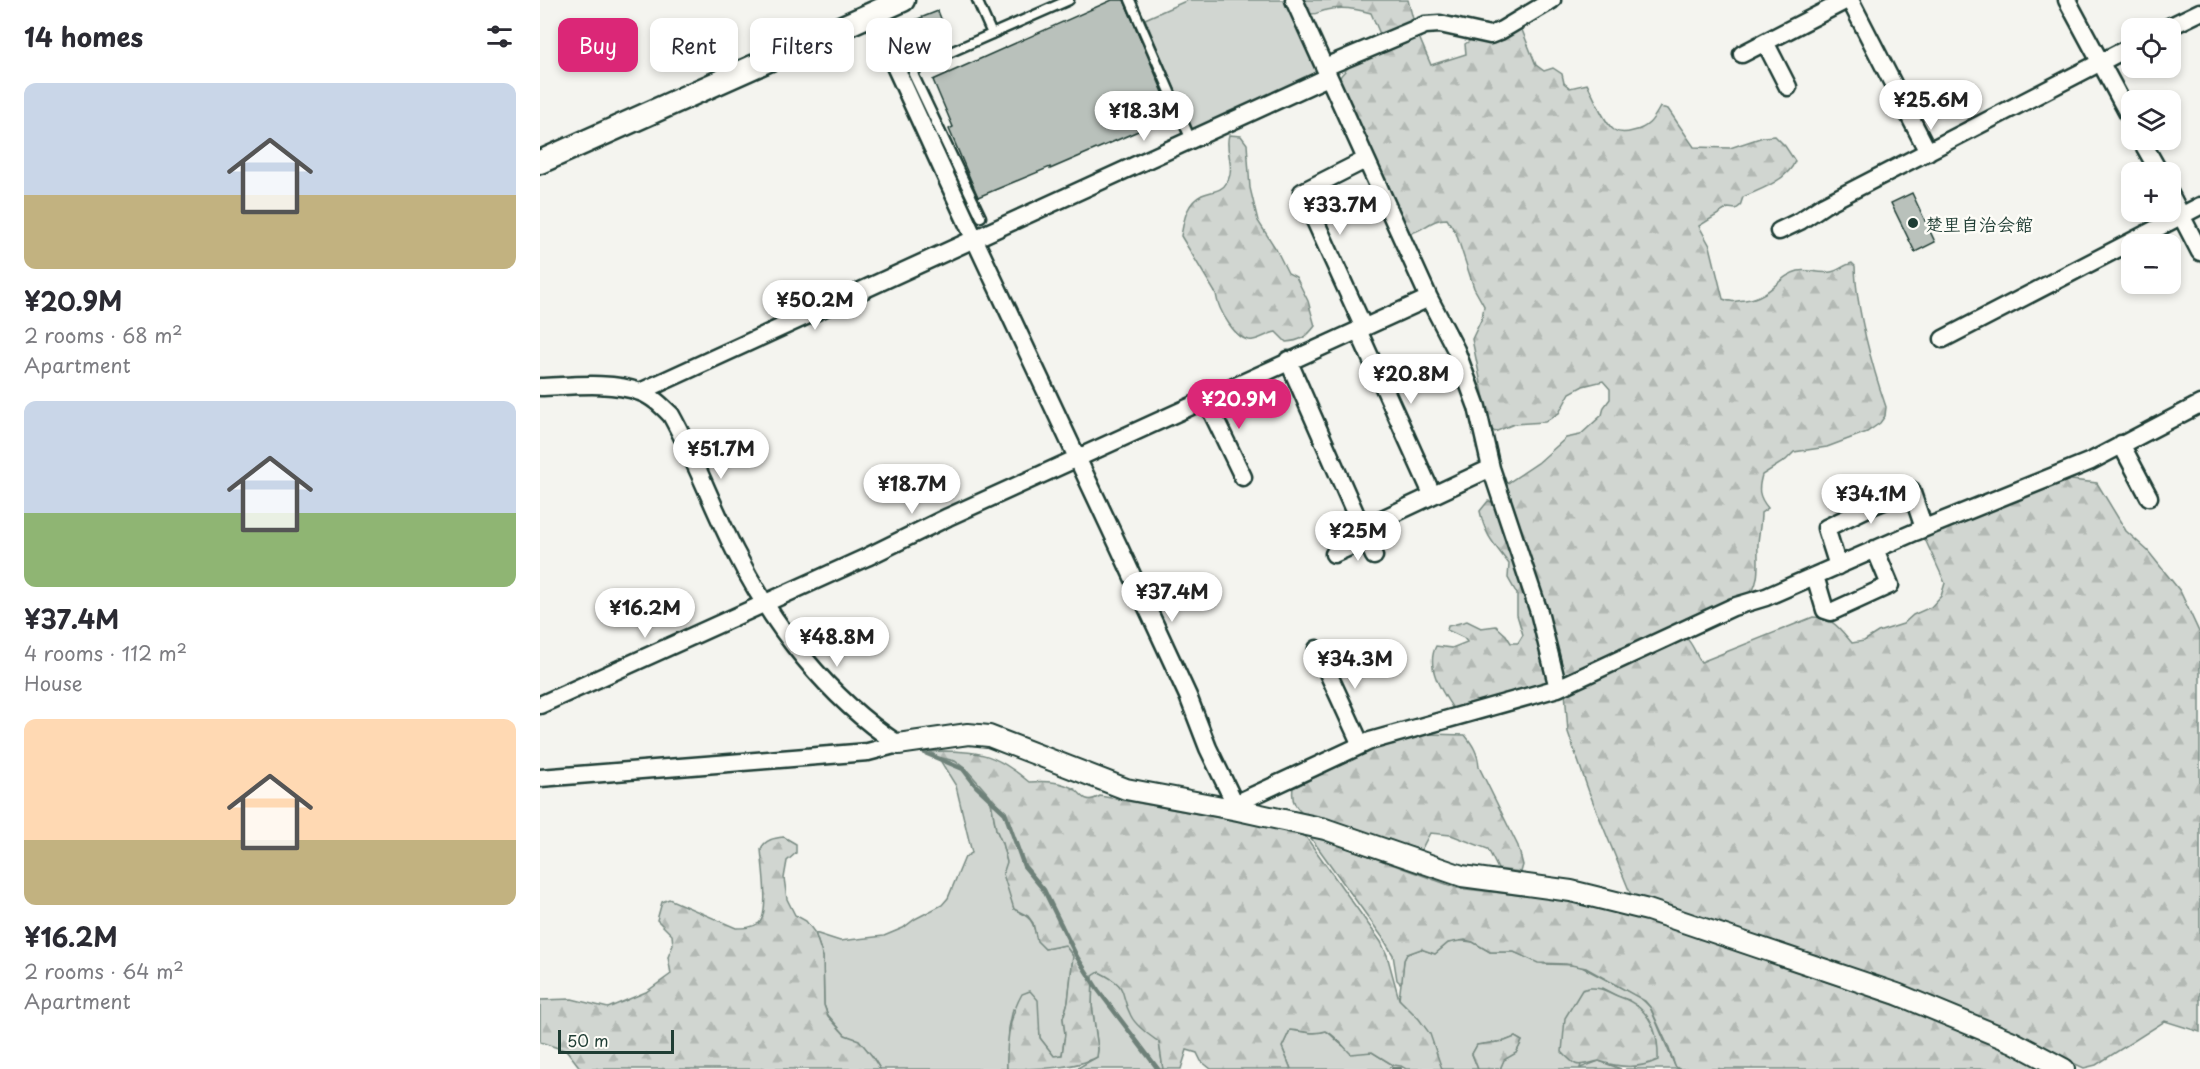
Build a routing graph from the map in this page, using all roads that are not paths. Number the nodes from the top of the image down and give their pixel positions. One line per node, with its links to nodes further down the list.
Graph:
1 (903, 0): 10 (main road)
2 (977, 0): 12 (lane)
3 (1069, 0): 12 (lane)
4 (1130, 0): 20 (lane)
5 (1294, 0): 17 (street)
6 (1552, 0): 17 (street)
7 (1848, 0): 13 (street); 21 (street)
8 (2067, 0): 16 (street)
9 (2200, 12): 11 (street)
10 (871, 14): 23 (main road); 28 (street)
11 (2181, 21)
12 (992, 34): 26 (lane)
13 (1765, 42): 15 (street); 18 (street)
14 (2121, 52): 16 (street)
15 (1742, 54)
16 (2100, 62): 19 (street); 21 (street)
17 (1326, 72): 20 (street); 22 (street)
18 (1788, 87)
19 (2121, 101)
20 (1191, 140): 28 (street)
21 (1928, 152): 27 (street)
22 (1365, 160): 30 (street); 31 (street)
23 (540, 162)
24 (2200, 206): 25 (street)
25 (2182, 216): 29 (street); 32 (street)
26 (981, 217)
27 (1779, 231)
28 (974, 238): 35 (street); 39 (street)
29 (2200, 252)
30 (1429, 298): 31 (street); 40 (street)
31 (1361, 329): 33 (street); 42 (street)
32 (1943, 339)
33 (1288, 360): 36 (street); 45 (street)
34 (540, 387): 35 (street)
35 (640, 392): 51 (street)
36 (1205, 398): 39 (street); 41 (street)
37 (2200, 404): 38 (street)
38 (2121, 444): 43 (street); 44 (street)
39 (1076, 458): 51 (street); 58 (street)
40 (1491, 468): 42 (street); 53 (street)
41 (1243, 477)
42 (1432, 494): 45 (street)
43 (2149, 496)
44 (1924, 528): 46 (street); 49 (street)
45 (1365, 533): 47 (street); 48 (street)
46 (1875, 549): 49 (street); 50 (street)
47 (1334, 554)
48 (1374, 556)
49 (1838, 566): 50 (street)
50 (1815, 576): 53 (street)
51 (764, 605): 54 (street); 55 (street)
52 (1317, 649): 56 (street)
53 (1558, 688): 56 (street)
54 (540, 705)
55 (898, 744): 57 (street); 58 (street)
56 (1361, 745): 58 (street)
57 (540, 778)
58 (1237, 807): 59 (street)
59 (2064, 1069)

